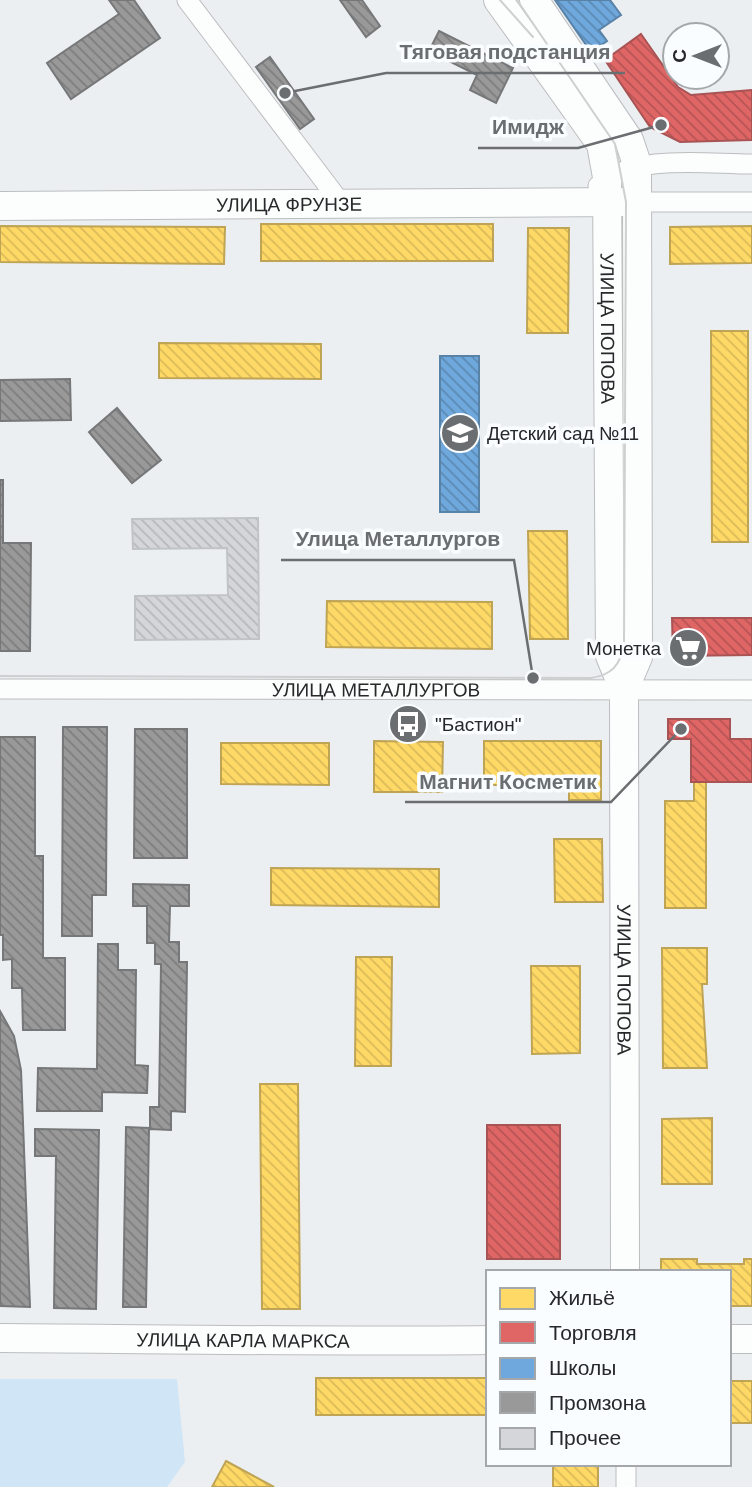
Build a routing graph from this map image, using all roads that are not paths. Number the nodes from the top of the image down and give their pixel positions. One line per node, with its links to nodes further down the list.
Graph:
1 (187, 0): 9 (street)
2 (498, 0): 6 (street, УЛИЦА ПОПОВА)
3 (534, 0): 4 (street, УЛИЦА ПОПОВА)
4 (637, 164): 5 (street, УЛИЦА ФРУНЗЕ); 6 (street, УЛИЦА ФРУНЗЕ); 7 (street, УЛИЦА ПОПОВА)
5 (752, 164)
6 (607, 189): 7 (street, УЛИЦА ФРУНЗЕ); 9 (street, УЛИЦА ФРУНЗЕ); 12 (street, УЛИЦА ПОПОВА)
7 (637, 202): 8 (street, УЛИЦА ФРУНЗЕ); 12 (street, УЛИЦА ПОПОВА)
8 (752, 202)
9 (341, 203): 10 (street, УЛИЦА ФРУНЗЕ)
10 (0, 206)
11 (0, 689): 12 (street, УЛИЦА МЕТАЛЛУРГОВ)
12 (624, 690): 13 (street, УЛИЦА МЕТАЛЛУРГОВ); 14 (street, УЛИЦА ПОПОВА)
13 (752, 690)
14 (625, 1270)
15 (0, 1338): 18 (street, УЛИЦА КАРЛА МАРКСА)
16 (731, 1339): 17 (street)
17 (752, 1339)
18 (486, 1340)
19 (626, 1466): 20 (street)
20 (626, 1487)

